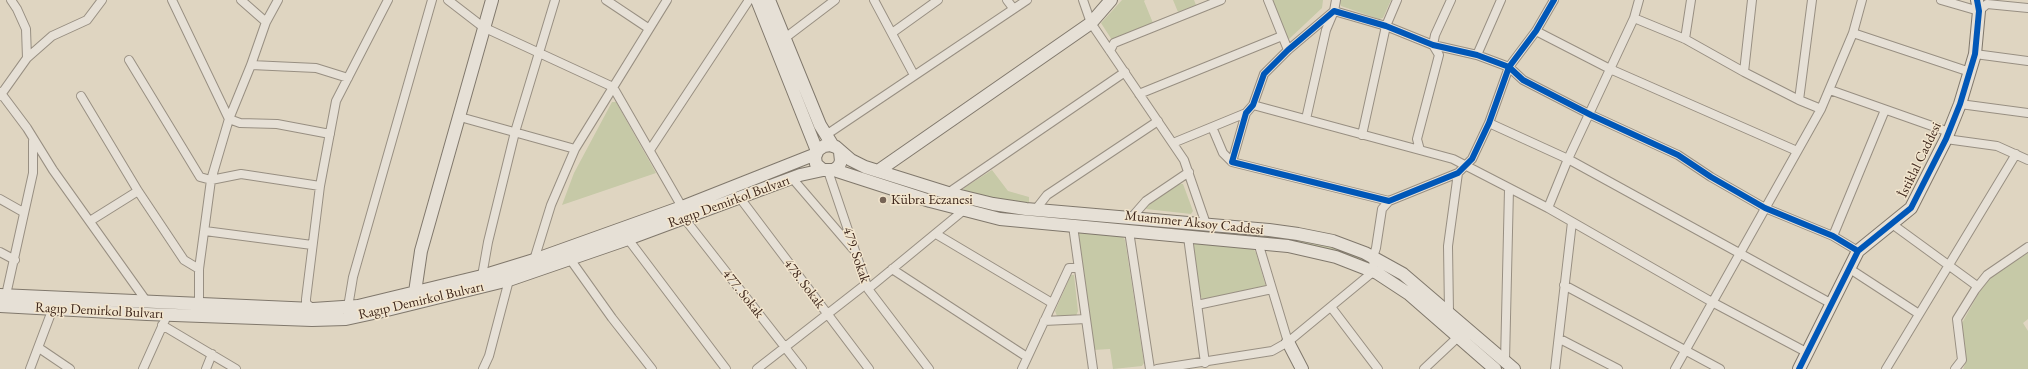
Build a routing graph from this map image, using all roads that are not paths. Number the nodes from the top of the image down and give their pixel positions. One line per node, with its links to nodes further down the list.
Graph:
1 (11, 0): 58 (street)
2 (102, 0): 58 (street)
3 (172, 0): 83 (street)
4 (241, 0): 41 (street)
5 (278, 0): 41 (street)
6 (388, 0): 68 (street)
7 (432, 0): 168 (street)
8 (448, 0): 44 (street)
9 (492, 0): 44 (main road)
10 (556, 0): 55 (street)
11 (606, 0): 45 (street)
12 (667, 0): 45 (street)
13 (749, 0): 97 (street)
14 (757, 0): 100 (main road)
15 (769, 0): 50 (main road, Muammer Aksoy Caddesi)
16 (835, 0): 50 (street)
17 (874, 0): 47 (street)
18 (938, 0): 47 (street)
19 (1007, 0): 37 (street)
20 (1027, 0): 37 (street)
21 (1082, 0): 42 (street)
22 (1111, 0): 42 (main road)
23 (1221, 0): 54 (street)
24 (1268, 0): 49 (street)
25 (1336, 0): 39 (street)
26 (1397, 0): 43 (street)
27 (1451, 0): 52 (street)
28 (1501, 0): 57 (street)
29 (1554, 0): 46 (street)
30 (1639, 0): 40 (street)
31 (1691, 0): 51 (street)
32 (1752, 0): 65 (street)
33 (1812, 0): 74 (street)
34 (1862, 0): 48 (street)
35 (1941, 0): 36 (street)
36 (1978, 5): 38 (street); 56 (main road, İstiklal Caddesi)
37 (1013, 8): 67 (street)
38 (2028, 8)
39 (1334, 11): 43 (street); 53 (street); 84 (street)
40 (1634, 18): 51 (street); 63 (street)
41 (266, 22): 61 (street)
42 (1091, 23): 54 (street); 107 (main road)
43 (1386, 26): 52 (street); 91 (street)
44 (483, 27): 55 (street); 82 (main road)
45 (648, 28): 69 (street)
46 (1536, 31): 62 (street); 63 (street)
47 (892, 33): 67 (street)
48 (1852, 33): 66 (street); 70 (street)
49 (1282, 36): 53 (street); 71 (street)
50 (785, 38): 90 (main road, Muammer Aksoy Caddesi)
51 (1685, 38): 65 (street)
52 (1433, 45): 57 (street); 98 (street)
53 (1288, 50): 75 (street)
54 (1110, 51): 64 (street)
55 (538, 52): 69 (street); 88 (street)
56 (1975, 54): 60 (street); 66 (main road, İstiklal Caddesi)
57 (1477, 55): 62 (street)
58 (27, 58): 72 (street)
59 (129, 60): 111 (street)
60 (2028, 61)
61 (251, 65): 68 (street); 83 (street)
62 (1509, 67): 81 (street); 86 (street)
63 (1610, 69): 81 (street); 99 (street)
64 (1125, 72): 71 (street); 115 (street)
65 (1744, 72): 74 (street)
66 (1970, 72): 76 (main road, İstiklal Caddesi)
67 (914, 75): 90 (street)
68 (348, 78): 89 (street)
69 (613, 87): 95 (street); 97 (street, 477. Sokak)
70 (1830, 90): 77 (street); 78 (street)
71 (1139, 94): 85 (street)
72 (1, 95): 93 (street)
73 (81, 96): 114 (street)
74 (1799, 100): 77 (street)
75 (1252, 104): 80 (street); 84 (street)
76 (1960, 104): 79 (street); 92 (main road, İstiklal Caddesi)
77 (1821, 109): 99 (street)
78 (1885, 110): 92 (street); 134 (street)
79 (2028, 112)
80 (1246, 113): 87 (street); 104 (street)
81 (1591, 115): 102 (street); 120 (street)
82 (460, 117): 88 (street); 160 (main road)
83 (229, 119): 89 (street); 111 (street)
84 (1306, 119): 91 (street)
85 (1158, 121): 94 (street); 121 (street)
86 (1489, 123): 102 (street); 105 (street)
87 (1212, 127): 94 (street); 104 (street)
88 (515, 132): 95 (street); 154 (street)
89 (330, 134): 112 (street)
90 (826, 134): 96 (main road, Muammer Aksoy Caddesi)
91 (1362, 134): 98 (street)
92 (1947, 136): 101 (street); 129 (main road, İstiklal Caddesi)
93 (34, 141): 123 (street); 126 (street)
94 (1173, 143): 108 (street)
95 (575, 149): 147 (street)
96 (836, 149): 100 (main road); 106 (main road); 107 (main road, Muammer Aksoy Caddesi)
97 (650, 150): 124 (street, 477. Sokak)
98 (1420, 150): 105 (street)
99 (1797, 151): 120 (street)
100 (816, 153): 106 (main road); 124 (main road, Ragıp Demirkol Bulvarı)
101 (2016, 154): 103 (street); 148 (street)
102 (1568, 160): 119 (street); 141 (street)
103 (2028, 160)
104 (1232, 162): 118 (street)
105 (1466, 166): 109 (street); 113 (street)
106 (828, 171): 110 (main road, Ragıp Demirkol Bulvarı); 122 (main road); 143 (street, 479. Sokak)
107 (878, 171): 115 (main road, Muammer Aksoy Caddesi)
108 (1189, 172): 125 (street); 128 (street)
109 (1458, 173): 118 (street); 173 (street)
110 (792, 178): 116 (main road, Ragıp Demirkol Bulvarı); 143 (street)
111 (210, 180): 112 (street); 131 (street)
112 (320, 186): 138 (street)
113 (1509, 189): 119 (street); 188 (street)
114 (138, 191): 126 (street); 150 (street)
115 (948, 193): 121 (main road, Muammer Aksoy Caddesi)
116 (740, 198): 124 (main road, Ragıp Demirkol Bulvarı); 175 (street, 478. Sokak)
117 (0, 199): 123 (street)
118 (1389, 201): 144 (street)
119 (1548, 208): 127 (street)
120 (1765, 208): 134 (street); 141 (street)
121 (1036, 209): 125 (main road, Muammer Aksoy Caddesi)
122 (964, 210): 130 (main road); 133 (street)
123 (23, 212): 146 (street)
124 (683, 213): 136 (main road, Ragıp Demirkol Bulvarı); 147 (main road, Ragıp Demirkol Bulvarı); 182 (street, 477. Sokak)
125 (1132, 217): 128 (main road, Muammer Aksoy Caddesi)
126 (90, 221): 162 (street)
127 (1572, 222): 156 (street); 163 (street)
128 (1206, 224): 144 (main road, Muammer Aksoy Caddesi)
129 (1892, 224): 142 (main road, İstiklal Caddesi); 148 (street)
130 (1073, 226): 132 (main road); 149 (street)
131 (205, 231): 138 (street); 150 (street)
132 (1129, 231): 135 (main road); 204 (street)
133 (936, 234): 151 (street); 164 (street)
134 (1834, 236): 142 (street)
135 (1188, 237): 137 (main road); 167 (street)
136 (628, 239): 145 (main road, Ragıp Demirkol Bulvarı); 197 (street)
137 (1262, 244): 153 (main road); 159 (street)
138 (312, 245): 171 (street)
139 (2028, 247): 157 (street)
140 (0, 252): 146 (street)
141 (1740, 252): 163 (street); 166 (street)
142 (1858, 252): 152 (main road, İstiklal Caddesi)
143 (856, 253): 158 (street, 479. Sokak)
144 (1373, 257): 153 (street); 173 (main road, Muammer Aksoy Caddesi)
145 (570, 259): 155 (main road, Ragıp Demirkol Bulvarı); 196 (street)
146 (15, 260): 161 (street)
147 (534, 260): 154 (main road, Ragıp Demirkol Bulvarı)
148 (1949, 265): 157 (street); 174 (street)
149 (1078, 268): 164 (street); 176 (street)
150 (199, 269): 172 (street)
151 (892, 269): 158 (street); 187 (street)
152 (1850, 269): 166 (main road, İstiklal Caddesi); 174 (street)
153 (1374, 271): 169 (street); 179 (main road)
154 (482, 276): 160 (main road, Ragıp Demirkol Bulvarı)
155 (509, 280): 172 (main road, Ragıp Demirkol Bulvarı); 195 (street)
156 (1564, 285): 180 (street); 184 (street)
157 (1977, 286): 217 (street)
158 (867, 287): 175 (street); 201 (street, 479. Sokak)
159 (1272, 290): 167 (street); 181 (street)
160 (415, 292): 168 (main road, Ragıp Demirkol Bulvarı)
161 (2, 299): 162 (main road, Ragıp Demirkol Bulvarı); 170 (main road, Ragıp Demirkol Bulvarı)
162 (147, 302): 165 (main road, Ragıp Demirkol Bulvarı)
163 (1712, 302): 184 (street); 185 (street)
164 (1052, 303): 178 (street)
165 (173, 304): 172 (main road, Ragıp Demirkol Bulvarı); 177 (street)
166 (1832, 304): 185 (main road, İstiklal Caddesi)
167 (1197, 305): 189 (street)
168 (348, 307): 171 (main road, Ragıp Demirkol Bulvarı)
169 (1331, 307): 181 (street); 207 (street)
170 (53, 308): 177 (main road, Ragıp Demirkol Bulvarı); 183 (street)
171 (313, 309): 172 (main road, Ragıp Demirkol Bulvarı)
172 (199, 310): 177 (main road, Ragıp Demirkol Bulvarı)
173 (1449, 312): 188 (main road, Muammer Aksoy Caddesi)
174 (1919, 314): 216 (street)
175 (827, 315): 182 (street); 200 (street, 478. Sokak)
176 (1086, 319): 178 (street); 203 (street)
177 (165, 320): 186 (street); 192 (street)
178 (1044, 321): 187 (street)
179 (1458, 337): 208 (street); 209 (main road)
180 (1560, 339): 211 (street); 212 (street)
181 (1288, 342): 189 (street); 206 (main road)
182 (785, 347): 198 (street); 199 (street, 477. Sokak)
183 (39, 348): 190 (street); 191 (street)
184 (1685, 350): 213 (street); 214 (street)
185 (1808, 353): 215 (main road, İstiklal Caddesi)
186 (212, 354): 193 (street); 194 (street)
187 (1027, 357): 202 (street)
188 (1505, 361): 210 (main road, Muammer Aksoy Caddesi)
189 (1205, 363): 205 (street)
190 (30, 369)
191 (70, 369)
192 (142, 369)
193 (206, 369)
194 (236, 369)
195 (483, 369)
196 (652, 369)
197 (726, 369)
198 (757, 369)
199 (802, 369)
200 (869, 369)
201 (929, 369)
202 (1022, 369)
203 (1093, 369)
204 (1150, 369)
205 (1157, 369)
206 (1302, 369)
207 (1378, 369)
208 (1424, 369)
209 (1495, 369)
210 (1514, 369)
211 (1556, 369)
212 (1618, 369)
213 (1674, 369)
214 (1720, 369)
215 (1800, 369)
216 (1886, 369)
217 (1955, 369)

